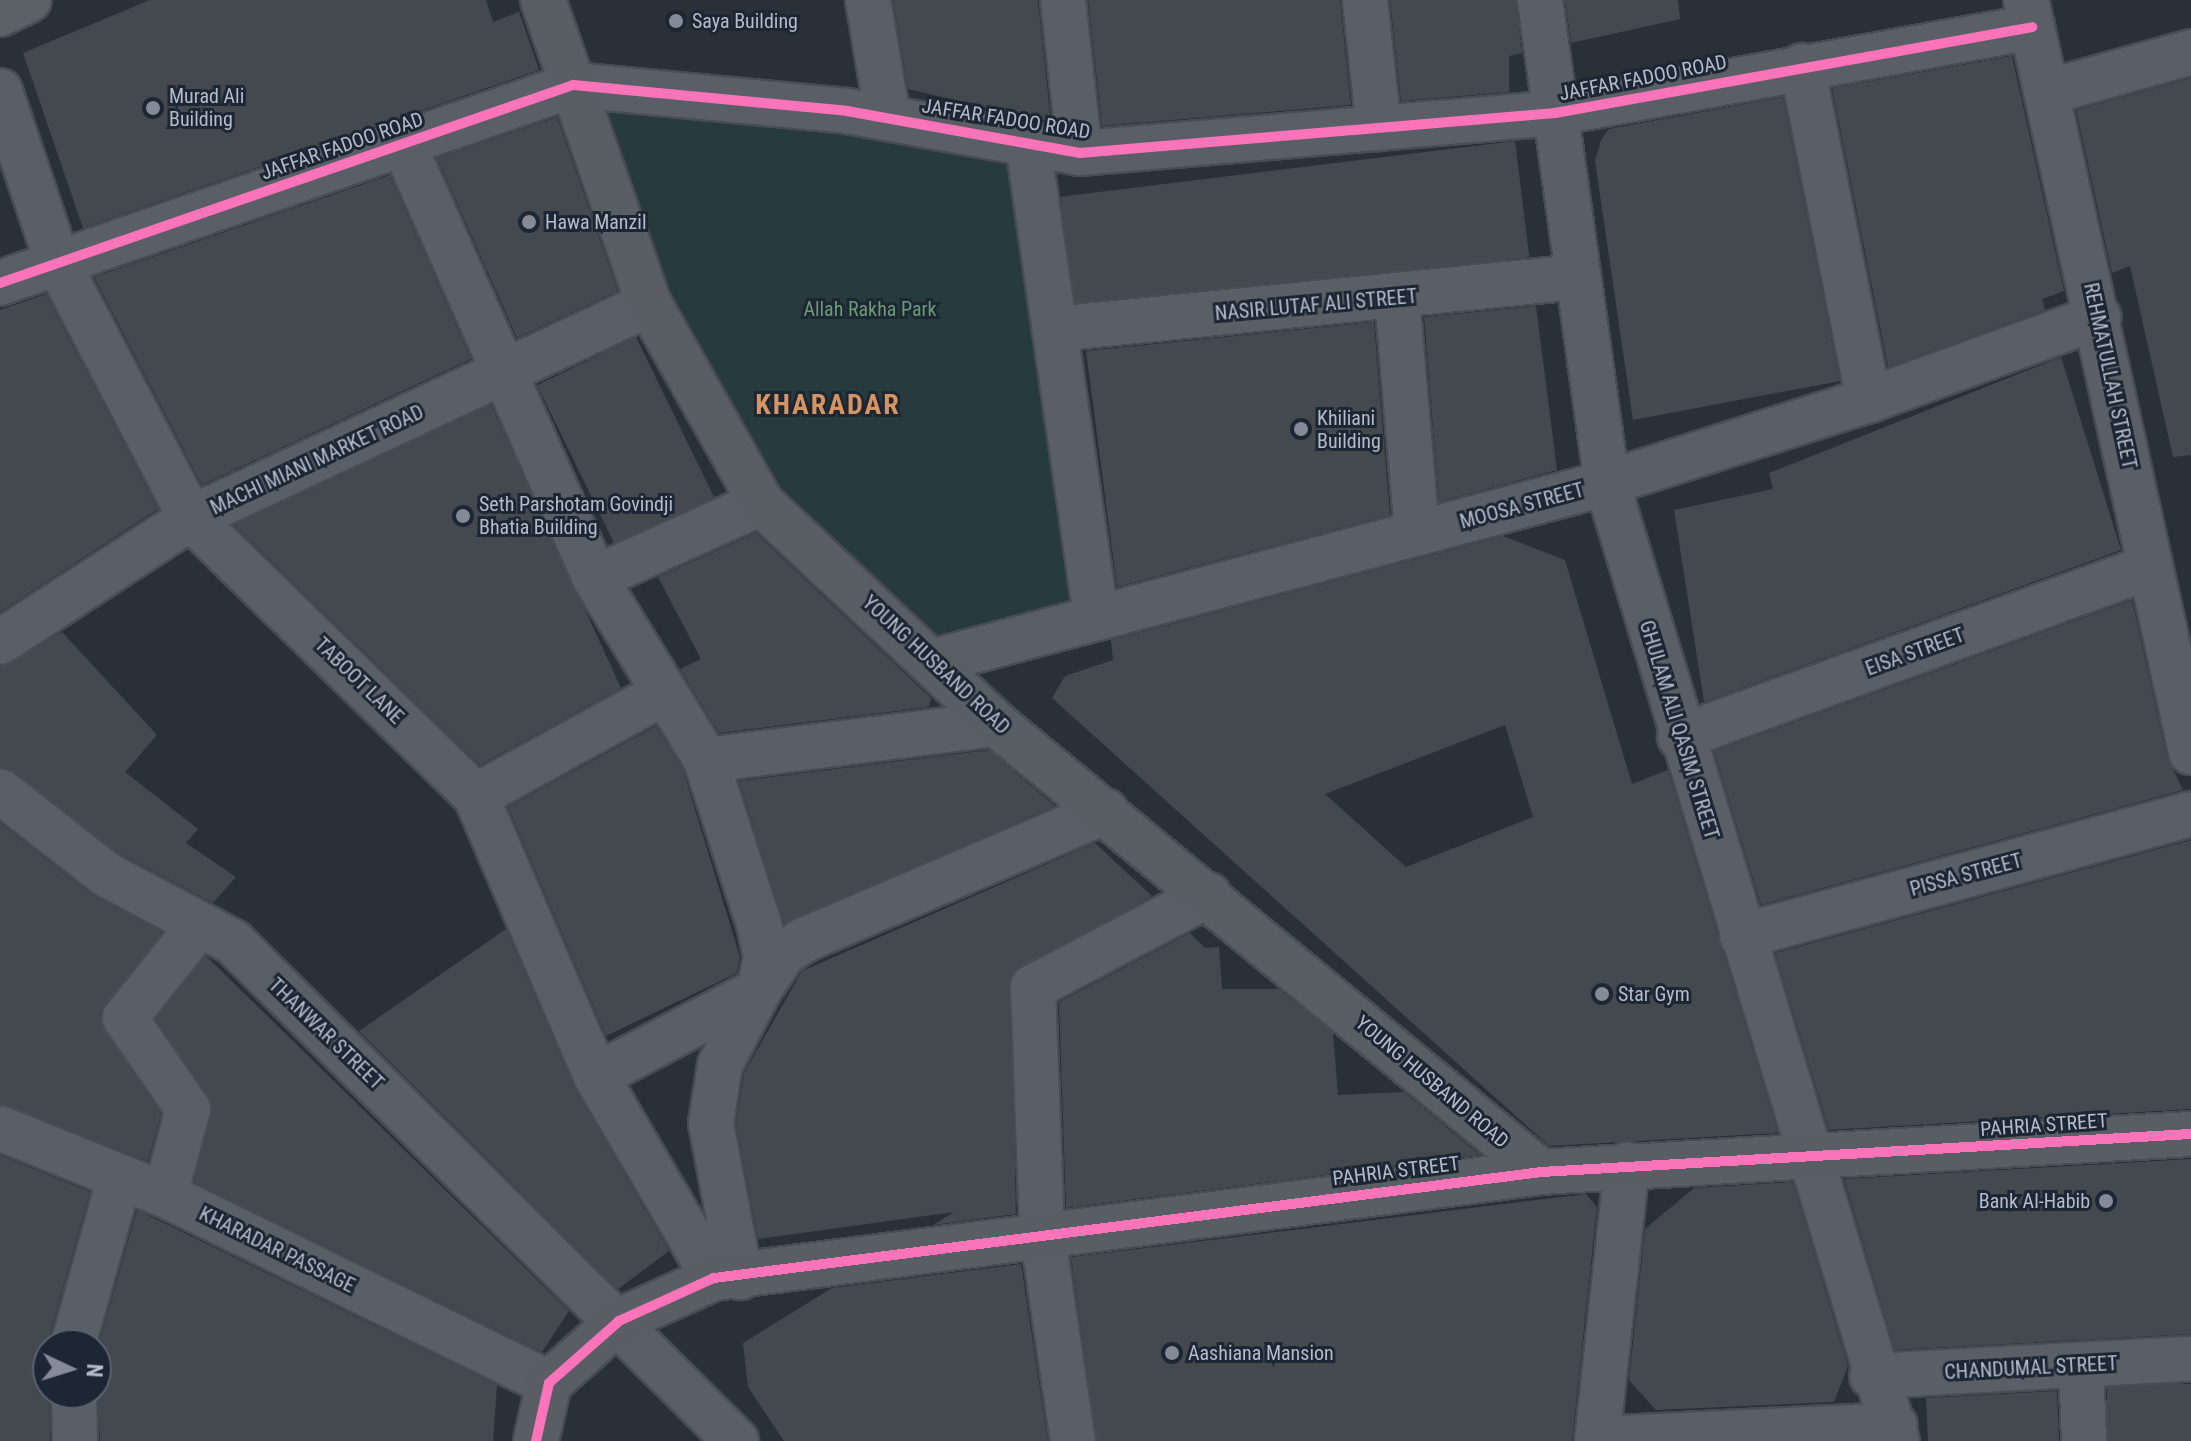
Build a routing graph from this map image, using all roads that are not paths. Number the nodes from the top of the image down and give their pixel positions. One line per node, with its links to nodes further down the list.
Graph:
1 (29, 0): 8 (main road)
2 (543, 0): 11 (street, YOUNG HUSBAND ROAD)
3 (868, 0): 15 (street)
4 (1063, 0): 19 (street)
5 (1365, 0): 16 (street)
6 (1540, 0): 14 (street, GHULAM ALI QASIM STREET)
7 (2029, 13): 10 (street, JAFFAR FADOO ROAD); 13 (street, REHMATULLAH STREET)
8 (0, 14)
9 (2191, 52): 13 (street)
10 (1802, 66): 14 (street, JAFFAR FADOO ROAD); 28 (street)
11 (573, 85): 15 (street, JAFFAR FADOO ROAD); 17 (street, JAFFAR FADOO ROAD); 24 (street, YOUNG HUSBAND ROAD)
12 (0, 91): 20 (street, TABOOT LANE)
13 (2048, 92): 25 (street, REHMATULLAH STREET)
14 (1555, 113): 16 (street, JAFFAR FADOO ROAD); 21 (street, GHULAM ALI QASIM STREET)
15 (888, 118): 18 (street, JAFFAR FADOO ROAD)
16 (1379, 128): 19 (street, JAFFAR FADOO ROAD)
17 (403, 143): 20 (street, JAFFAR FADOO ROAD); 27 (street)
18 (1028, 144): 19 (street, JAFFAR FADOO ROAD); 26 (street)
19 (1080, 153)
20 (58, 263): 22 (street, JAFFAR FADOO ROAD); 31 (street, TABOOT LANE)
21 (1577, 277): 23 (street, NASIR LUTAF ALI STREET); 29 (street, GHULAM ALI QASIM STREET)
22 (0, 283)
23 (1397, 298): 26 (street, NASIR LUTAF ALI STREET); 32 (street)
24 (649, 304): 27 (street, MACHI MIANI MARKET ROAD); 30 (street, YOUNG HUSBAND ROAD)
25 (2098, 317): 28 (street, MOOSA STREET); 33 (street, REHMATULLAH STREET)
26 (1055, 329): 35 (street)
27 (503, 373): 31 (street, MACHI MIANI MARKET ROAD); 34 (street)
28 (1869, 400): 29 (street, MOOSA STREET)
29 (1607, 483): 32 (street, MOOSA STREET); 40 (street, GHULAM ALI QASIM STREET)
30 (761, 503): 34 (street); 37 (street, YOUNG HUSBAND ROAD)
31 (191, 518): 36 (street, MACHI MIANI MARKET ROAD); 44 (street, TABOOT LANE)
32 (1417, 533): 35 (street, MOOSA STREET)
33 (2149, 567): 40 (street, EISA STREET); 41 (street, REHMATULLAH STREET)
34 (595, 578): 38 (street)
35 (1096, 618): 37 (street, MOOSA STREET)
36 (0, 642)
37 (935, 661): 39 (street, YOUNG HUSBAND ROAD)
38 (663, 693): 42 (street); 44 (street)
39 (996, 724): 42 (street); 45 (street, YOUNG HUSBAND ROAD)
40 (1680, 737): 49 (street, GHULAM ALI QASIM STREET)
41 (2191, 752)
42 (706, 760): 50 (street)
43 (0, 791): 48 (street, THANWAR STREET)
44 (476, 796): 51 (street, TABOOT LANE)
45 (1106, 811): 47 (street, YOUNG HUSBAND ROAD); 50 (street)
46 (2191, 814): 49 (street, PISSA STREET)
47 (1208, 895): 56 (street, YOUNG HUSBAND ROAD); 59 (street)
48 (197, 928): 58 (street); 61 (street, THANWAR STREET)
49 (1742, 936): 54 (street, GHULAM ALI QASIM STREET)
50 (759, 990): 51 (street); 60 (street)
51 (596, 1076): 60 (street, TABOOT LANE)
52 (0, 1128): 57 (street, KHARADAR PASSAGE)
53 (2191, 1134): 54 (street, PAHRIA STREET)
54 (1808, 1158): 55 (street, PAHRIA STREET); 65 (street, GHULAM ALI QASIM STREET)
55 (1627, 1165): 56 (street, PAHRIA STREET); 69 (street)
56 (1541, 1172): 59 (street, PAHRIA STREET)
57 (120, 1177): 58 (street, KHARADAR PASSAGE); 62 (street)
58 (165, 1195): 66 (street, KHARADAR PASSAGE)
59 (1042, 1232): 60 (street, PAHRIA STREET); 73 (street)
60 (727, 1278): 61 (street, PAHRIA STREET)
61 (619, 1321): 66 (street, PAHRIA STREET); 72 (street, THANWAR STREET)
62 (77, 1329)
63 (2191, 1359): 64 (street, CHANDUMAL STREET)
64 (2081, 1365): 65 (street, CHANDUMAL STREET); 74 (street)
65 (1872, 1376): 68 (street, GHULAM ALI QASIM STREET)
66 (549, 1383): 71 (street)
67 (74, 1409): 70 (street)
68 (1896, 1433): 69 (street)
69 (1597, 1440)
70 (75, 1441)
71 (536, 1441)
72 (736, 1441)
73 (1073, 1441)
74 (2084, 1441)

